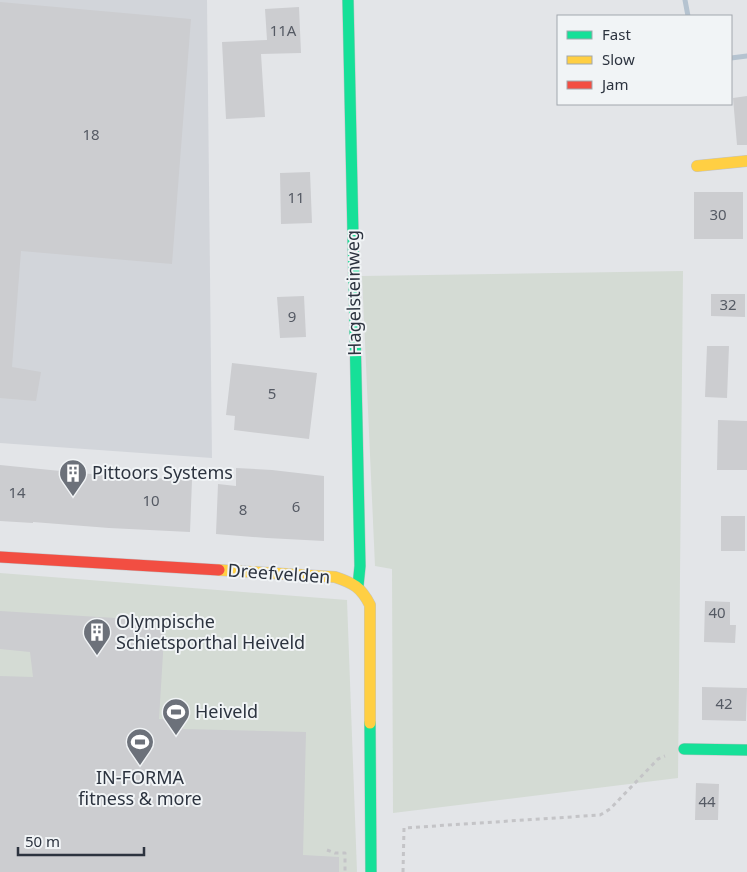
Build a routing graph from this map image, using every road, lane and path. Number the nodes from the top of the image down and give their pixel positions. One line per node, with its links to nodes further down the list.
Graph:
1 (348, 0): 5 (street, Hagelsteinweg)
2 (747, 161): 3 (street)
3 (697, 166)
4 (0, 557): 5 (street, Dreefvelden)
5 (358, 586): 10 (street)
6 (684, 748): 7 (street); 11 (path)
7 (747, 750)
8 (326, 850): 9 (path)
9 (345, 872)
10 (371, 872)
11 (403, 872)

